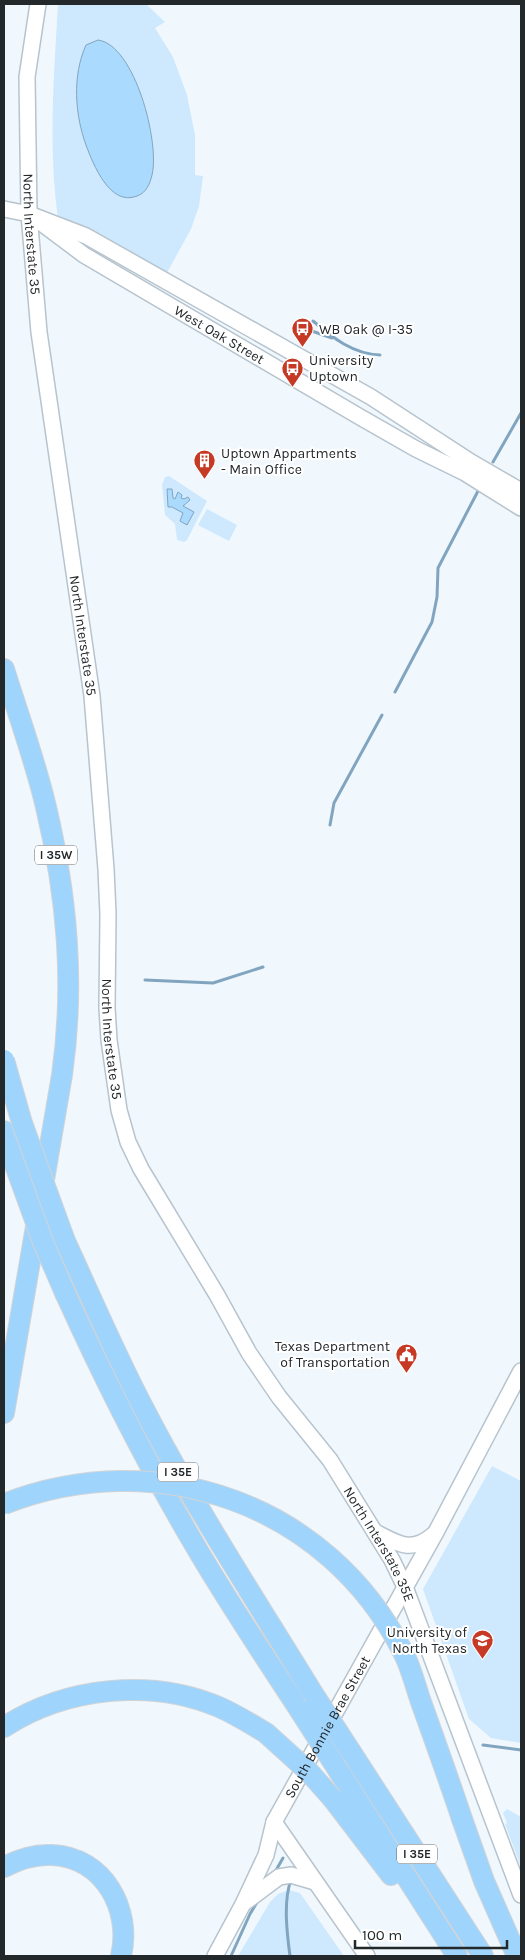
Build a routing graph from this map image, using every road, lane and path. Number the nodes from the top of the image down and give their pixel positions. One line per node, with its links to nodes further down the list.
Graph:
1 (38, 4): 3 (main road, North Interstate 35)
2 (4, 209): 3 (main road, West Oak Street)
3 (28, 214): 4 (main road, West Oak Street); 5 (main road, West Oak Street); 11 (main road, North Interstate 35)
4 (121, 256): 5 (main road); 6 (main road, West Oak Street)
5 (111, 272): 7 (main road, West Oak Street)
6 (521, 491)
7 (521, 508)
8 (4, 669): 13 (highway, I 35W)
9 (4, 1060): 29 (highway, I 35E, bridge)
10 (6, 1138): 28 (highway, I 35E, bridge)
11 (190, 1252): 15 (main road, North Interstate 35E)
12 (521, 1371): 16 (main road, South Bonnie Brae Street)
13 (4, 1413)
14 (4, 1504): 30 (highway, bridge)
15 (374, 1532): 16 (main road); 17 (main road, North Interstate 35E)
16 (436, 1532): 17 (main road, South Bonnie Brae Street)
17 (405, 1587): 19 (main road, South Bonnie Brae Street); 22 (main road, North Interstate 35E)
18 (4, 1727): 27 (highway, bridge)
19 (274, 1822): 21 (main road); 23 (main road, South Bonnie Brae Street)
20 (4, 1866): 24 (highway)
21 (315, 1882): 23 (main road); 26 (main road)
22 (521, 1896)
23 (243, 1904): 25 (main road, South Bonnie Brae Street)
24 (121, 1956)
25 (215, 1956)
26 (367, 1956)
27 (451, 1956)
28 (457, 1956)
29 (483, 1956)
30 (518, 1956)

